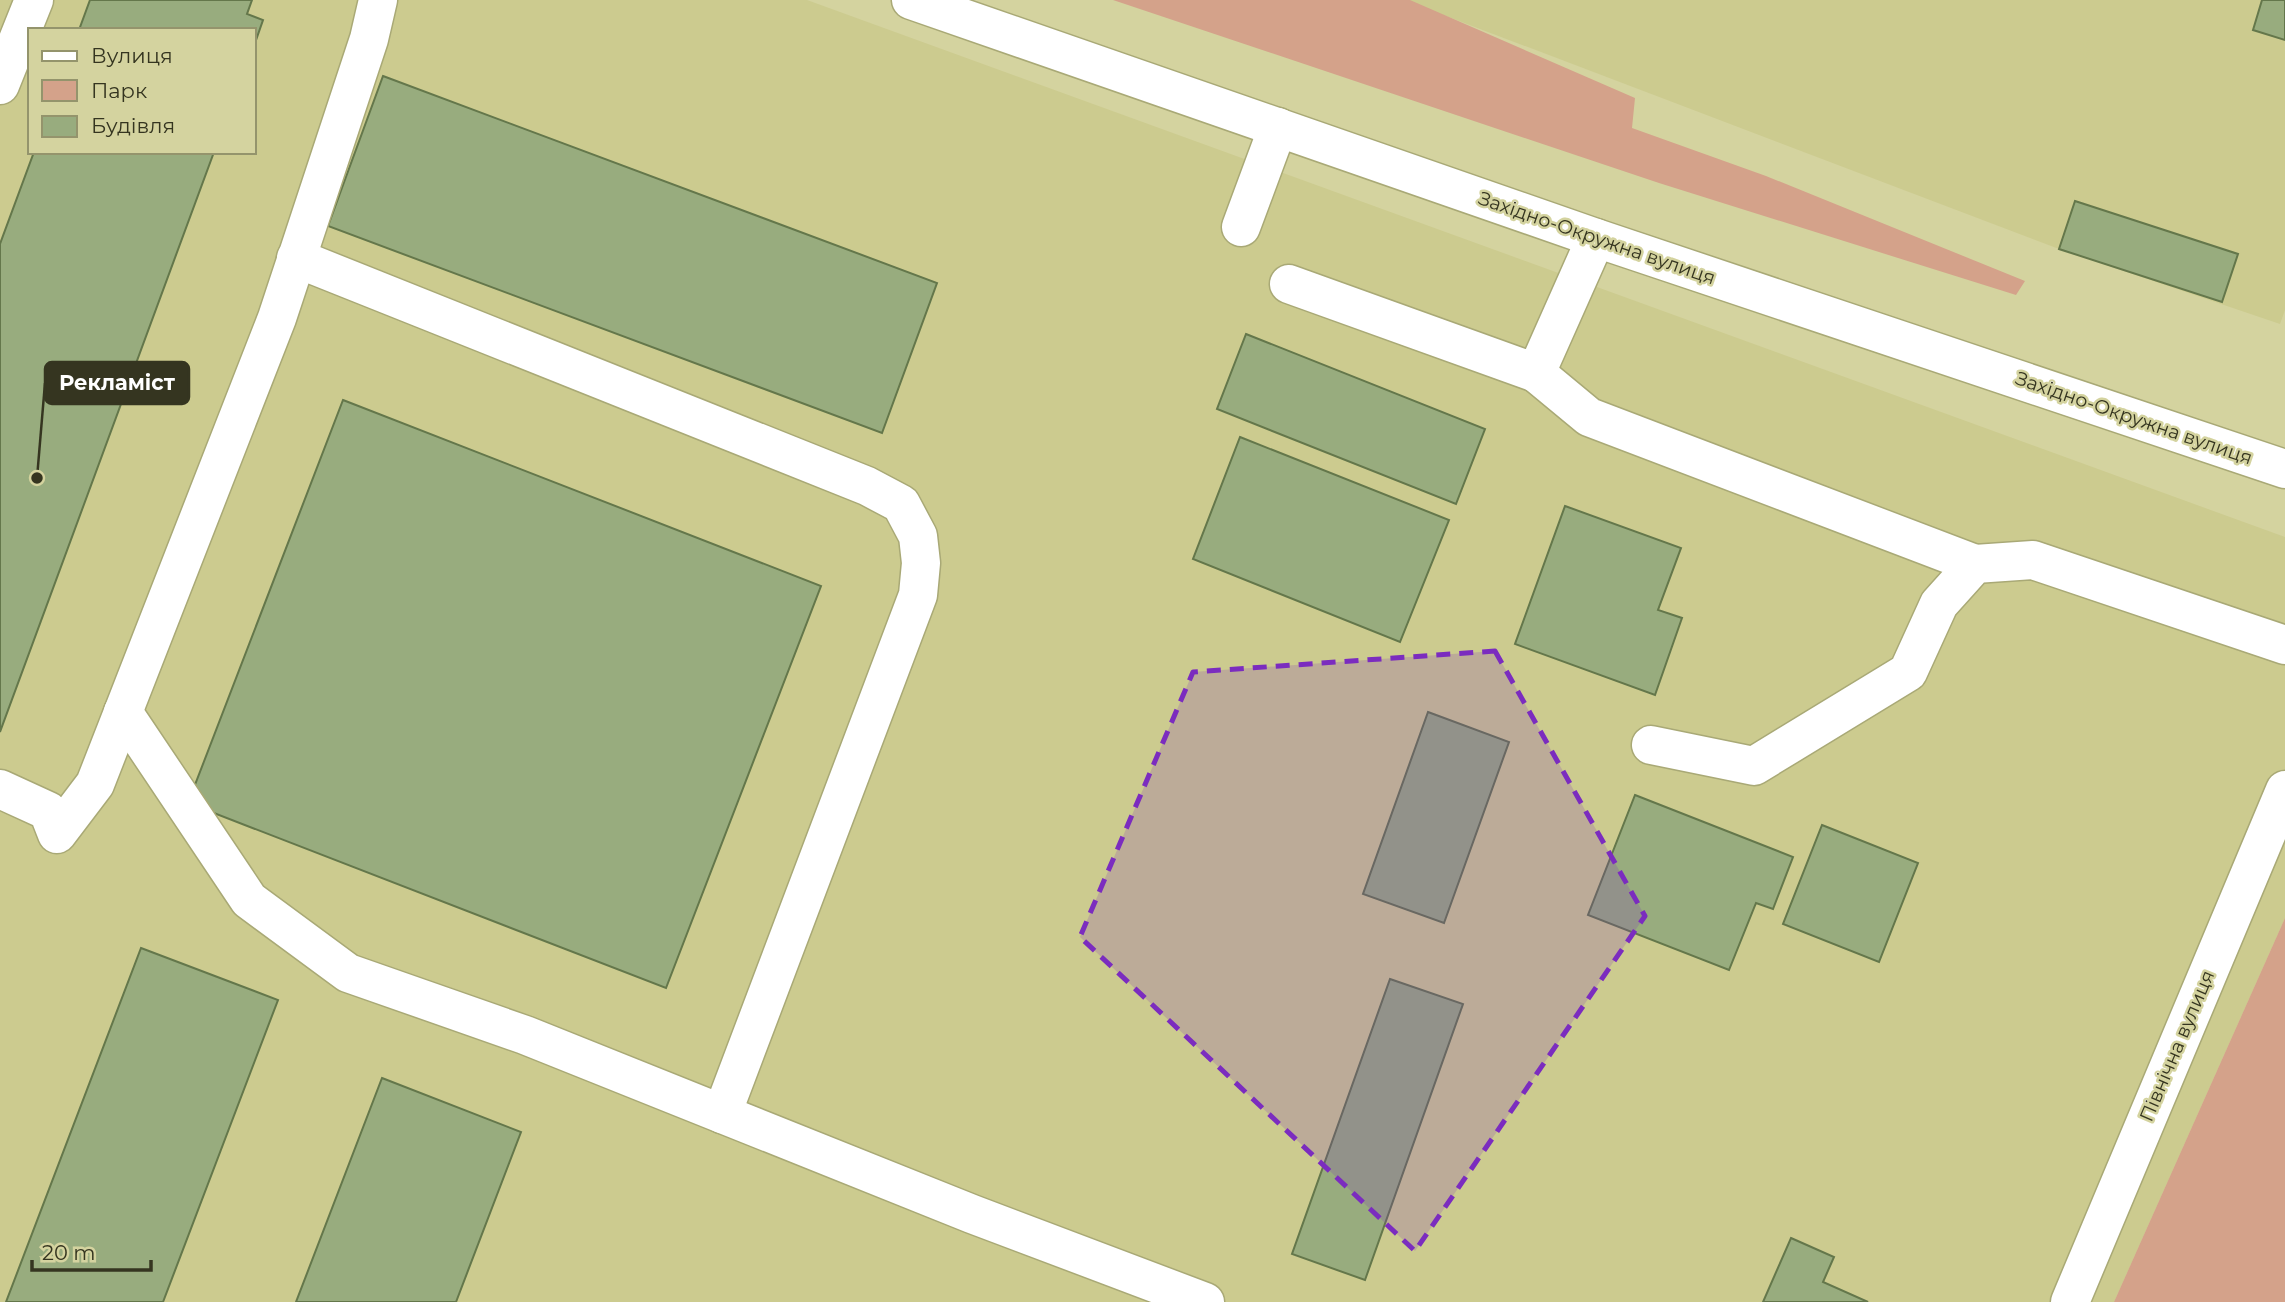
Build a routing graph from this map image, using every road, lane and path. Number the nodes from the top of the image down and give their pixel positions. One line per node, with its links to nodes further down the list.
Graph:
1 (34, 0): 4 (main road)
2 (378, 0): 8 (main road)
3 (911, 0): 5 (main road, Західно-Окружна вулиця)
4 (0, 85)
5 (1278, 127): 6 (main road); 7 (main road, Західно-Окружна вулиця)
6 (1241, 227)
7 (1597, 239): 10 (main road); 11 (main road, Західно-Окружна вулиця)
8 (296, 258): 14 (main road); 18 (main road)
9 (1289, 284): 10 (main road)
10 (1536, 373): 12 (main road)
11 (2285, 469)
12 (1975, 564): 13 (main road); 15 (main road)
13 (2285, 645)
14 (123, 712): 16 (main road); 18 (main road)
15 (1651, 745)
16 (0, 789)
17 (2285, 790): 20 (main road, Північна вулиця)
18 (722, 1114): 19 (main road)
19 (1205, 1302)
20 (2070, 1302)

